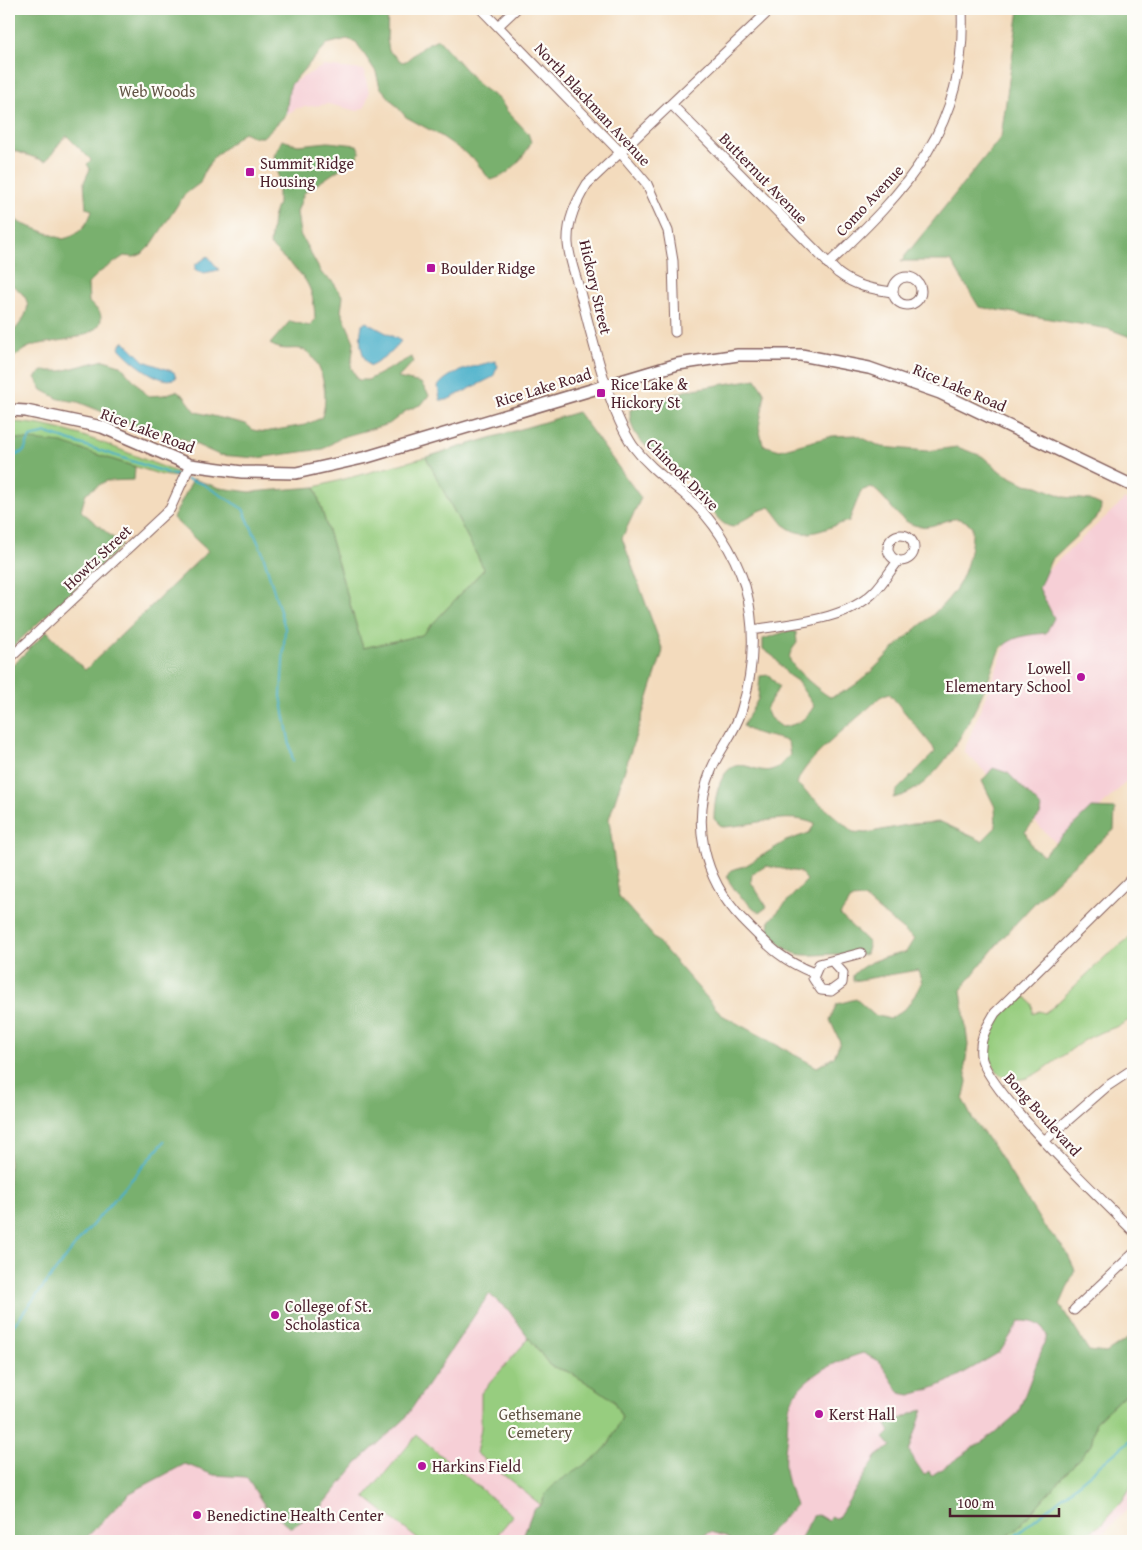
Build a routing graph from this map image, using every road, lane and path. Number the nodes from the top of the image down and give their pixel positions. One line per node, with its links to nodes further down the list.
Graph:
1 (481, 9): 5 (street, North Blackman Avenue)
2 (516, 9): 5 (street)
3 (771, 9): 6 (street)
4 (962, 9): 8 (street, Como Avenue)
5 (498, 26): 7 (street, North Blackman Avenue)
6 (671, 104): 7 (street, Hickory Street); 8 (street, Butternut Avenue)
7 (620, 152): 10 (street, North Blackman Avenue); 11 (street, Hickory Street)
8 (828, 264): 9 (street, Butternut Avenue)
9 (892, 292)
10 (675, 332)
11 (607, 385): 13 (main road, Rice Lake Road); 14 (main road, Rice Lake Road); 16 (street, Chinook Drive)
12 (9, 410): 13 (main road, Rice Lake Road)
13 (190, 465): 17 (street, Howtz Street)
14 (1133, 486)
15 (898, 561): 16 (street)
16 (753, 630): 21 (street, Chinook Drive)
17 (9, 659)
18 (1133, 878): 23 (street, Bong Boulevard)
19 (861, 953): 20 (street)
20 (833, 962): 21 (street); 21 (street)
21 (814, 973)
22 (1133, 1069): 23 (street)
23 (1044, 1141): 24 (street, Bong Boulevard)
24 (1133, 1231)
25 (1133, 1254): 26 (street)
26 (1074, 1310)

